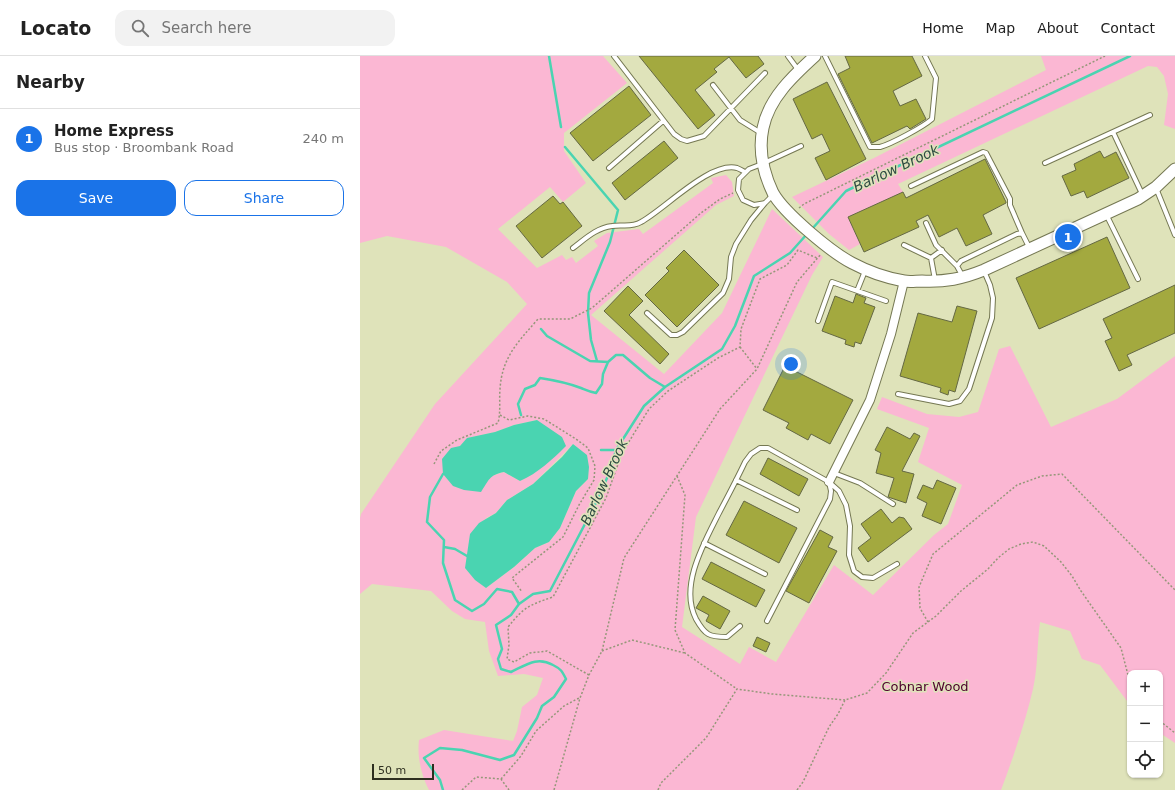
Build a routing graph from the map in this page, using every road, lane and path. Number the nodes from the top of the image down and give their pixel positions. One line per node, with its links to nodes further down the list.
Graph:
1 (614, 56): 12 (lane)
2 (788, 56): 7 (lane)
3 (815, 56): 7 (street)
4 (825, 56): 5 (lane)
5 (925, 56)
6 (1105, 56): 27 (path)
7 (799, 71): 14 (street)
8 (765, 73): 10 (lane)
9 (713, 85): 10 (lane)
10 (731, 109): 12 (lane); 14 (lane)
11 (1150, 115): 13 (lane)
12 (663, 122): 18 (lane)
13 (1113, 132): 16 (lane); 25 (lane)
14 (762, 134): 17 (street)
15 (801, 146): 17 (lane)
16 (1045, 163)
17 (762, 164): 20 (lane); 24 (street)
18 (609, 168)
19 (1175, 169): 22 (street)
20 (746, 172): 23 (lane); 33 (lane)
21 (912, 186): 30 (lane)
22 (1156, 188): 25 (street); 31 (lane)
23 (738, 190): 26 (lane); 51 (path)
24 (774, 194): 26 (lane); 38 (street)
25 (1143, 196): 28 (street)
26 (765, 204): 46 (lane)
27 (804, 204)
28 (1106, 214): 34 (street); 41 (lane)
29 (926, 223): 35 (lane)
30 (1022, 233): 34 (lane); 37 (lane)
31 (1175, 235)
32 (904, 245): 36 (lane)
33 (573, 248)
34 (1030, 249): 39 (street)
35 (942, 250): 36 (lane); 37 (lane)
36 (931, 258): 43 (lane)
37 (957, 266): 40 (lane)
38 (865, 269): 42 (street); 44 (lane)
39 (984, 270): 40 (street); 50 (lane)
40 (963, 278): 43 (street)
41 (1138, 279)
42 (904, 281): 43 (street); 53 (street)
43 (935, 281)
44 (857, 291): 45 (lane); 47 (lane)
45 (886, 301)
46 (647, 313)
47 (818, 321)
48 (740, 347): 49 (path); 49 (path); 69 (path)
49 (757, 369): 66 (path)
50 (898, 394)
51 (500, 415): 52 (path); 62 (path)
52 (434, 464)
53 (834, 473): 55 (street); 56 (lane)
54 (736, 480): 55 (lane); 57 (lane); 58 (lane)
55 (829, 482): 59 (lane); 63 (lane)
56 (893, 504)
57 (797, 510)
58 (704, 543): 60 (lane); 65 (lane)
59 (897, 564)
60 (765, 574)
61 (1175, 590): 64 (path)
62 (522, 592)
63 (768, 621)
64 (928, 622): 68 (path); 71 (path)
65 (740, 626)
66 (602, 651): 67 (path); 69 (path)
67 (685, 653)
68 (1127, 671)
69 (589, 675): 70 (path)
70 (580, 698): 74 (path); 77 (path)
71 (844, 700): 78 (path); 79 (path)
72 (1163, 723): 73 (path)
73 (1175, 733)
74 (501, 779): 75 (path); 76 (path)
75 (462, 790)
76 (509, 790)
77 (554, 790)
78 (658, 790)
79 (797, 790)

